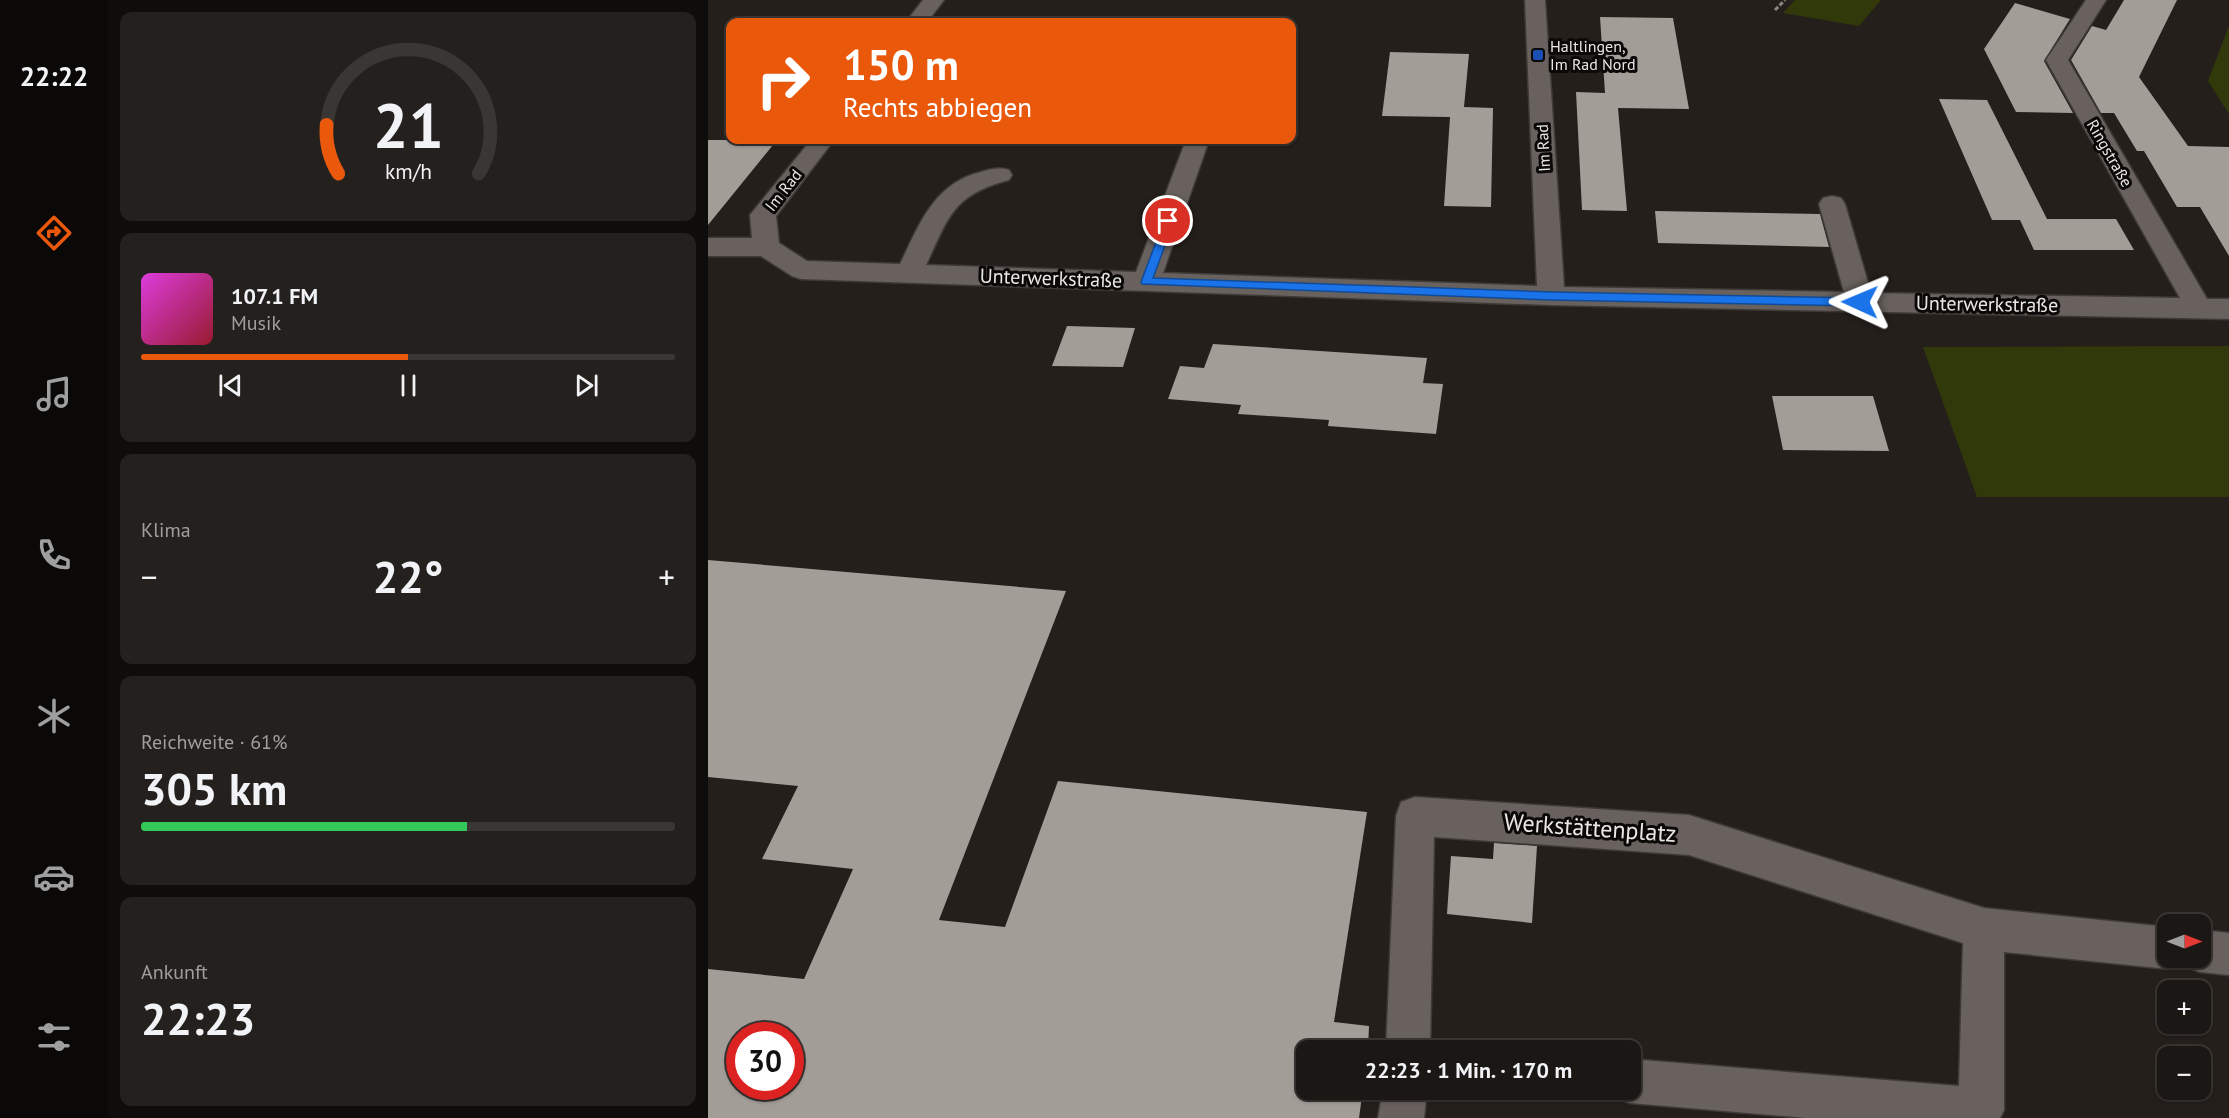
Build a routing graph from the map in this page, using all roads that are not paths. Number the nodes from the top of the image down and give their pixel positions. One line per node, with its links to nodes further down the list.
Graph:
1 (934, 0): 4 (street)
2 (1535, 0): 13 (street, Im Rad)
3 (2096, 0): 15 (street, Ringstraße)
4 (919, 18)
5 (820, 144): 10 (street, Im Rad)
6 (1197, 144): 12 (street)
7 (1000, 175): 11 (street)
8 (1832, 204): 14 (street)
9 (708, 247): 10 (street)
10 (766, 247): 11 (street, Unterwerkstraße)
11 (909, 273): 12 (street, Unterwerkstraße)
12 (1146, 282): 13 (street, Unterwerkstraße)
13 (1551, 296): 14 (street, Unterwerkstraße)
14 (1860, 302): 15 (street, Unterwerkstraße)
15 (2199, 308): 16 (street, Unterwerkstraße)
16 (2229, 309)
17 (1984, 929): 18 (street, Werkstättenplatz); 21 (street, Werkstättenplatz); 22 (street)
18 (2157, 947)
19 (2211, 952): 20 (street)
20 (2229, 954)
21 (1408, 1040)
22 (1641, 1082)
23 (1403, 1100): 24 (street)
24 (1401, 1118)

